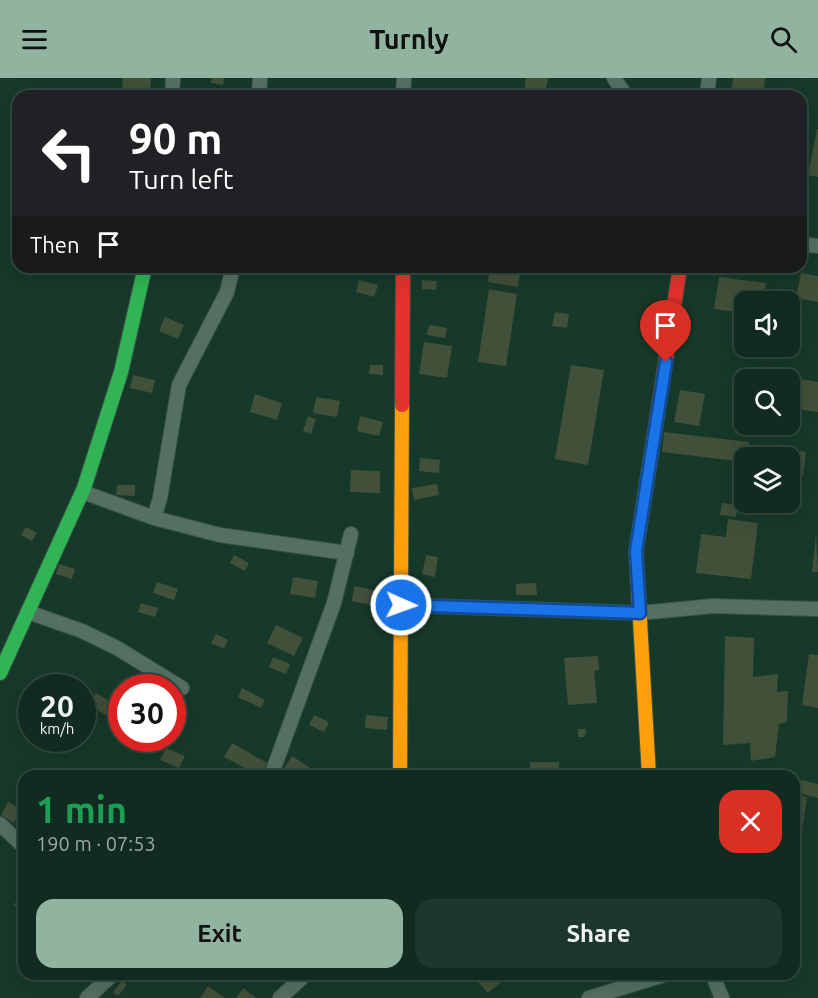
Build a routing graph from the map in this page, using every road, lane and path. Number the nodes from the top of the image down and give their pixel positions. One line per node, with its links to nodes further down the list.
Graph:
1 (145, 273): 5 (street)
2 (231, 273): 6 (street)
3 (403, 273): 9 (street)
4 (679, 273): 12 (street)
5 (83, 492): 6 (street); 11 (street)
6 (153, 518): 8 (street)
7 (351, 534): 8 (street)
8 (346, 553): 15 (street)
9 (401, 605): 12 (street); 16 (street)
10 (818, 609): 12 (street)
11 (28, 612): 13 (street); 14 (street)
12 (640, 613): 17 (street)
13 (0, 673)
14 (159, 674)
15 (273, 770)
16 (400, 770)
17 (649, 770)
18 (0, 825): 19 (street)
19 (18, 842)
20 (106, 980): 24 (street)
21 (300, 980): 25 (street)
22 (648, 980): 26 (street)
23 (714, 980): 27 (street)
24 (87, 998)
25 (280, 998)
26 (589, 998)
27 (722, 998)

